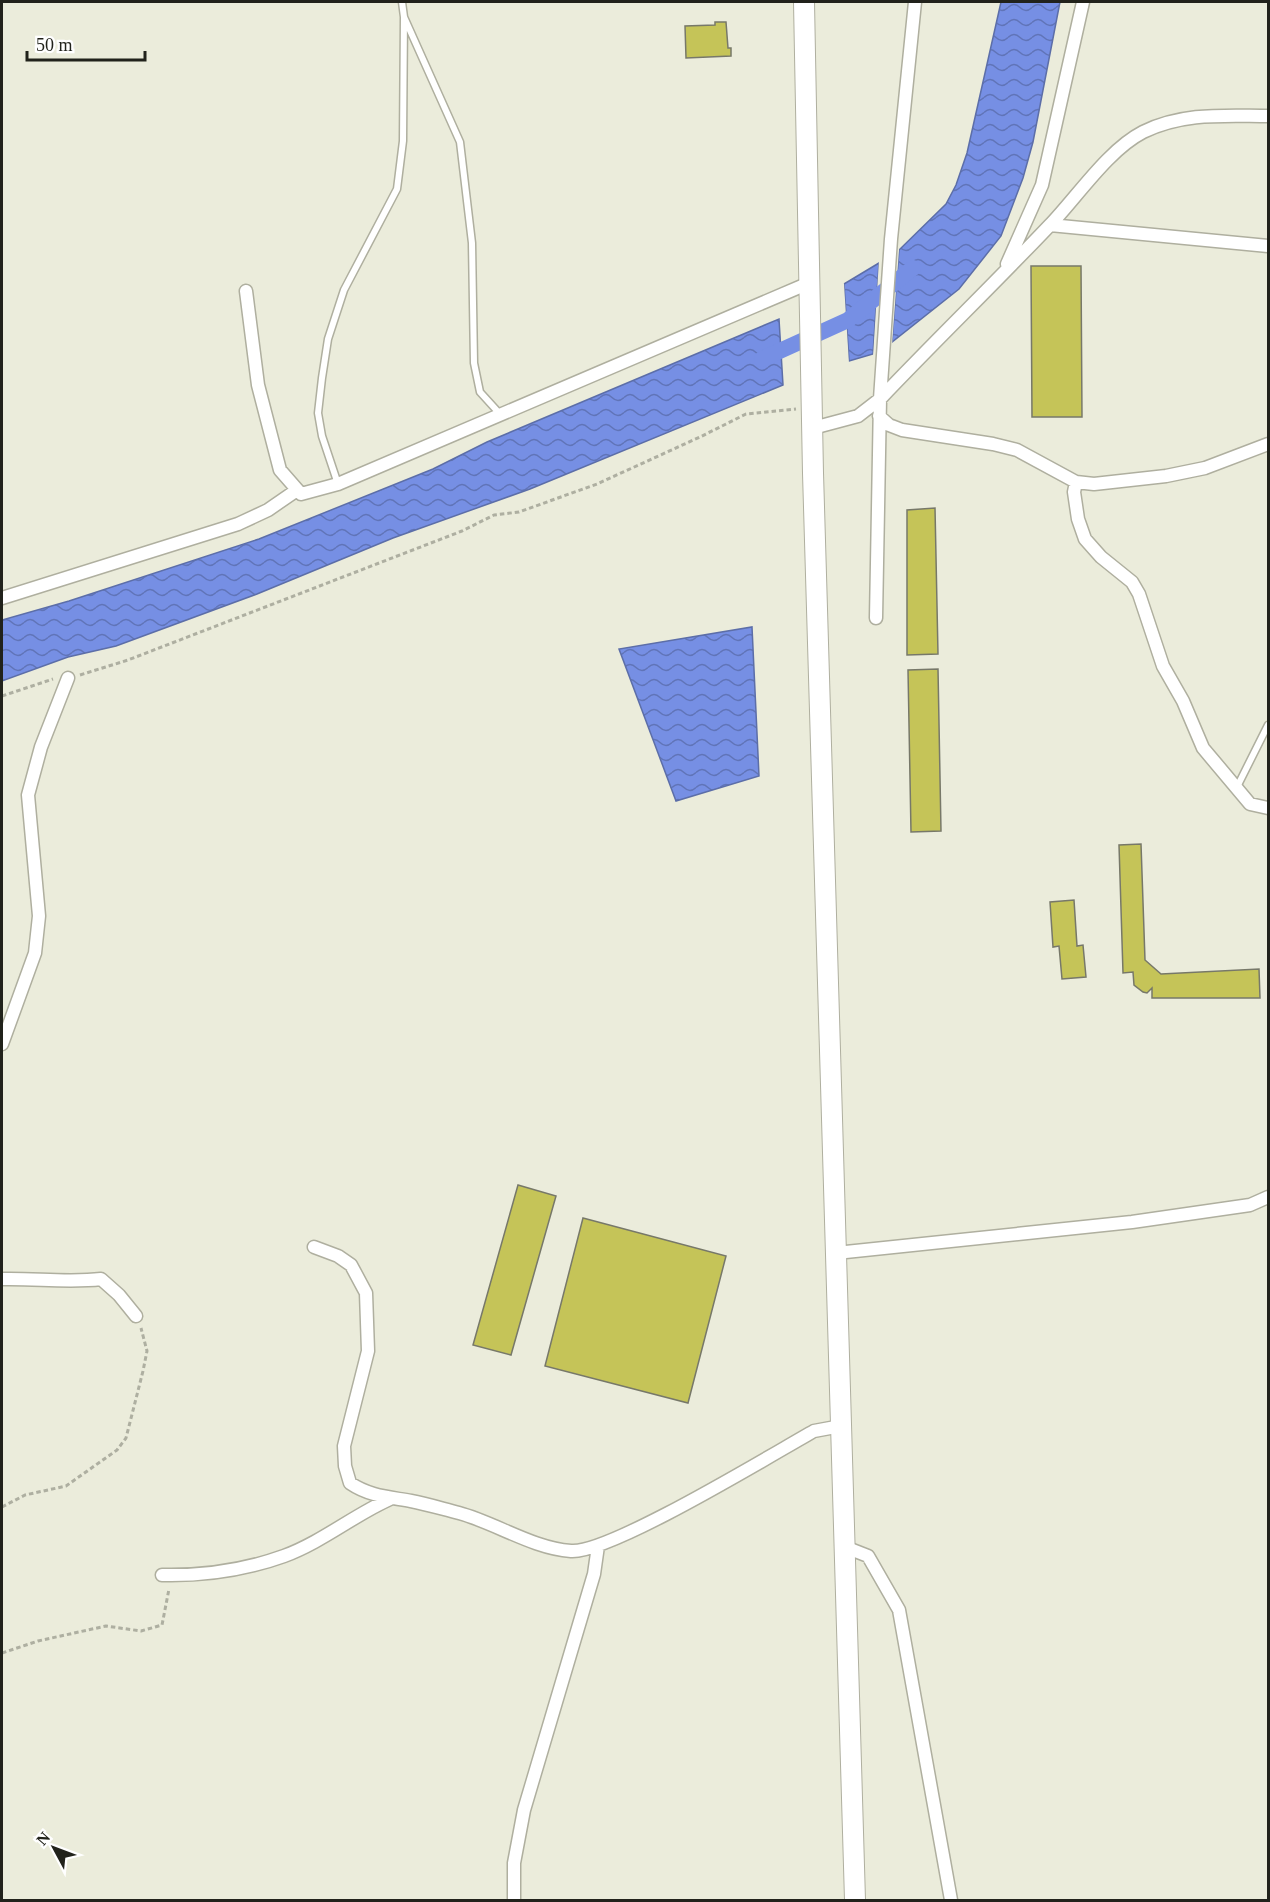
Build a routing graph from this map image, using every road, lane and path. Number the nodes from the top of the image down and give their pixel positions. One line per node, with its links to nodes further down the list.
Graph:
1 (402, 2): 5 (lane)
2 (804, 2): 10 (main road)
3 (915, 2): 12 (street)
4 (1083, 2): 9 (street)
5 (404, 17): 14 (lane); 19 (lane)
6 (1269, 116): 7 (street)
7 (1050, 225): 8 (street); 9 (street)
8 (1269, 246)
9 (1003, 273): 12 (street)
10 (809, 284): 13 (main road); 14 (street)
11 (246, 291): 20 (street)
12 (880, 399): 15 (street); 16 (street)
13 (813, 408): 16 (main road); 23 (path)
14 (501, 414): 19 (street)
15 (879, 416): 18 (street); 22 (street)
16 (813, 428): 31 (main road)
17 (1269, 444): 18 (street)
18 (1076, 482): 26 (street)
19 (338, 484): 20 (street)
20 (297, 490): 21 (street)
21 (2, 598)
22 (876, 618)
23 (69, 678): 24 (path); 28 (street)
24 (2, 696)
25 (1269, 725): 26 (lane)
26 (1236, 790): 27 (street)
27 (1269, 808)
28 (2, 1044)
29 (1269, 1197): 31 (street)
30 (314, 1247): 35 (street)
31 (836, 1253): 34 (main road)
32 (2, 1279): 33 (street)
33 (136, 1316): 36 (path)
34 (841, 1425): 37 (street); 38 (main road)
35 (391, 1498): 37 (street); 39 (street)
36 (2, 1507)
37 (598, 1546): 41 (street)
38 (845, 1547): 42 (main road); 43 (street)
39 (167, 1575): 40 (path)
40 (2, 1653)
41 (514, 1900)
42 (855, 1900)
43 (951, 1900)

